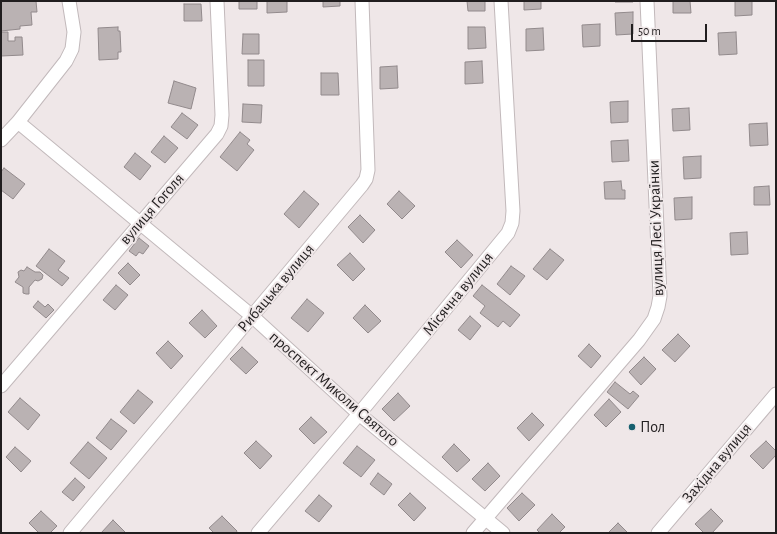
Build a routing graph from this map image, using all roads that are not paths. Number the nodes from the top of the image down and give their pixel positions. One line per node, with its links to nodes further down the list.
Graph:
1 (69, 1): 6 (street)
2 (217, 1): 8 (street, вулиця Гоголя)
3 (362, 1): 9 (street, Рибацька вулиця)
4 (501, 1): 12 (street, Місячна вулиця)
5 (647, 1): 13 (street, вулиця Лесі Українки)
6 (18, 122): 7 (street); 8 (street, проспект Миколи Святого)
7 (1, 140)
8 (140, 222): 9 (street, проспект Миколи Святого); 10 (street, вулиця Гоголя)
9 (252, 316): 12 (street, проспект Миколи Святого); 14 (street, Рибацька вулиця)
10 (1, 386)
11 (776, 394): 18 (street, Західна вулиця)
12 (359, 414): 13 (street, проспект Миколи Святого); 15 (street, Місячна вулиця)
13 (486, 518): 16 (street, вулиця Лесі Українки); 17 (street, проспект Миколи Святого)
14 (70, 533)
15 (258, 533)
16 (473, 533)
17 (502, 533)
18 (658, 533)

